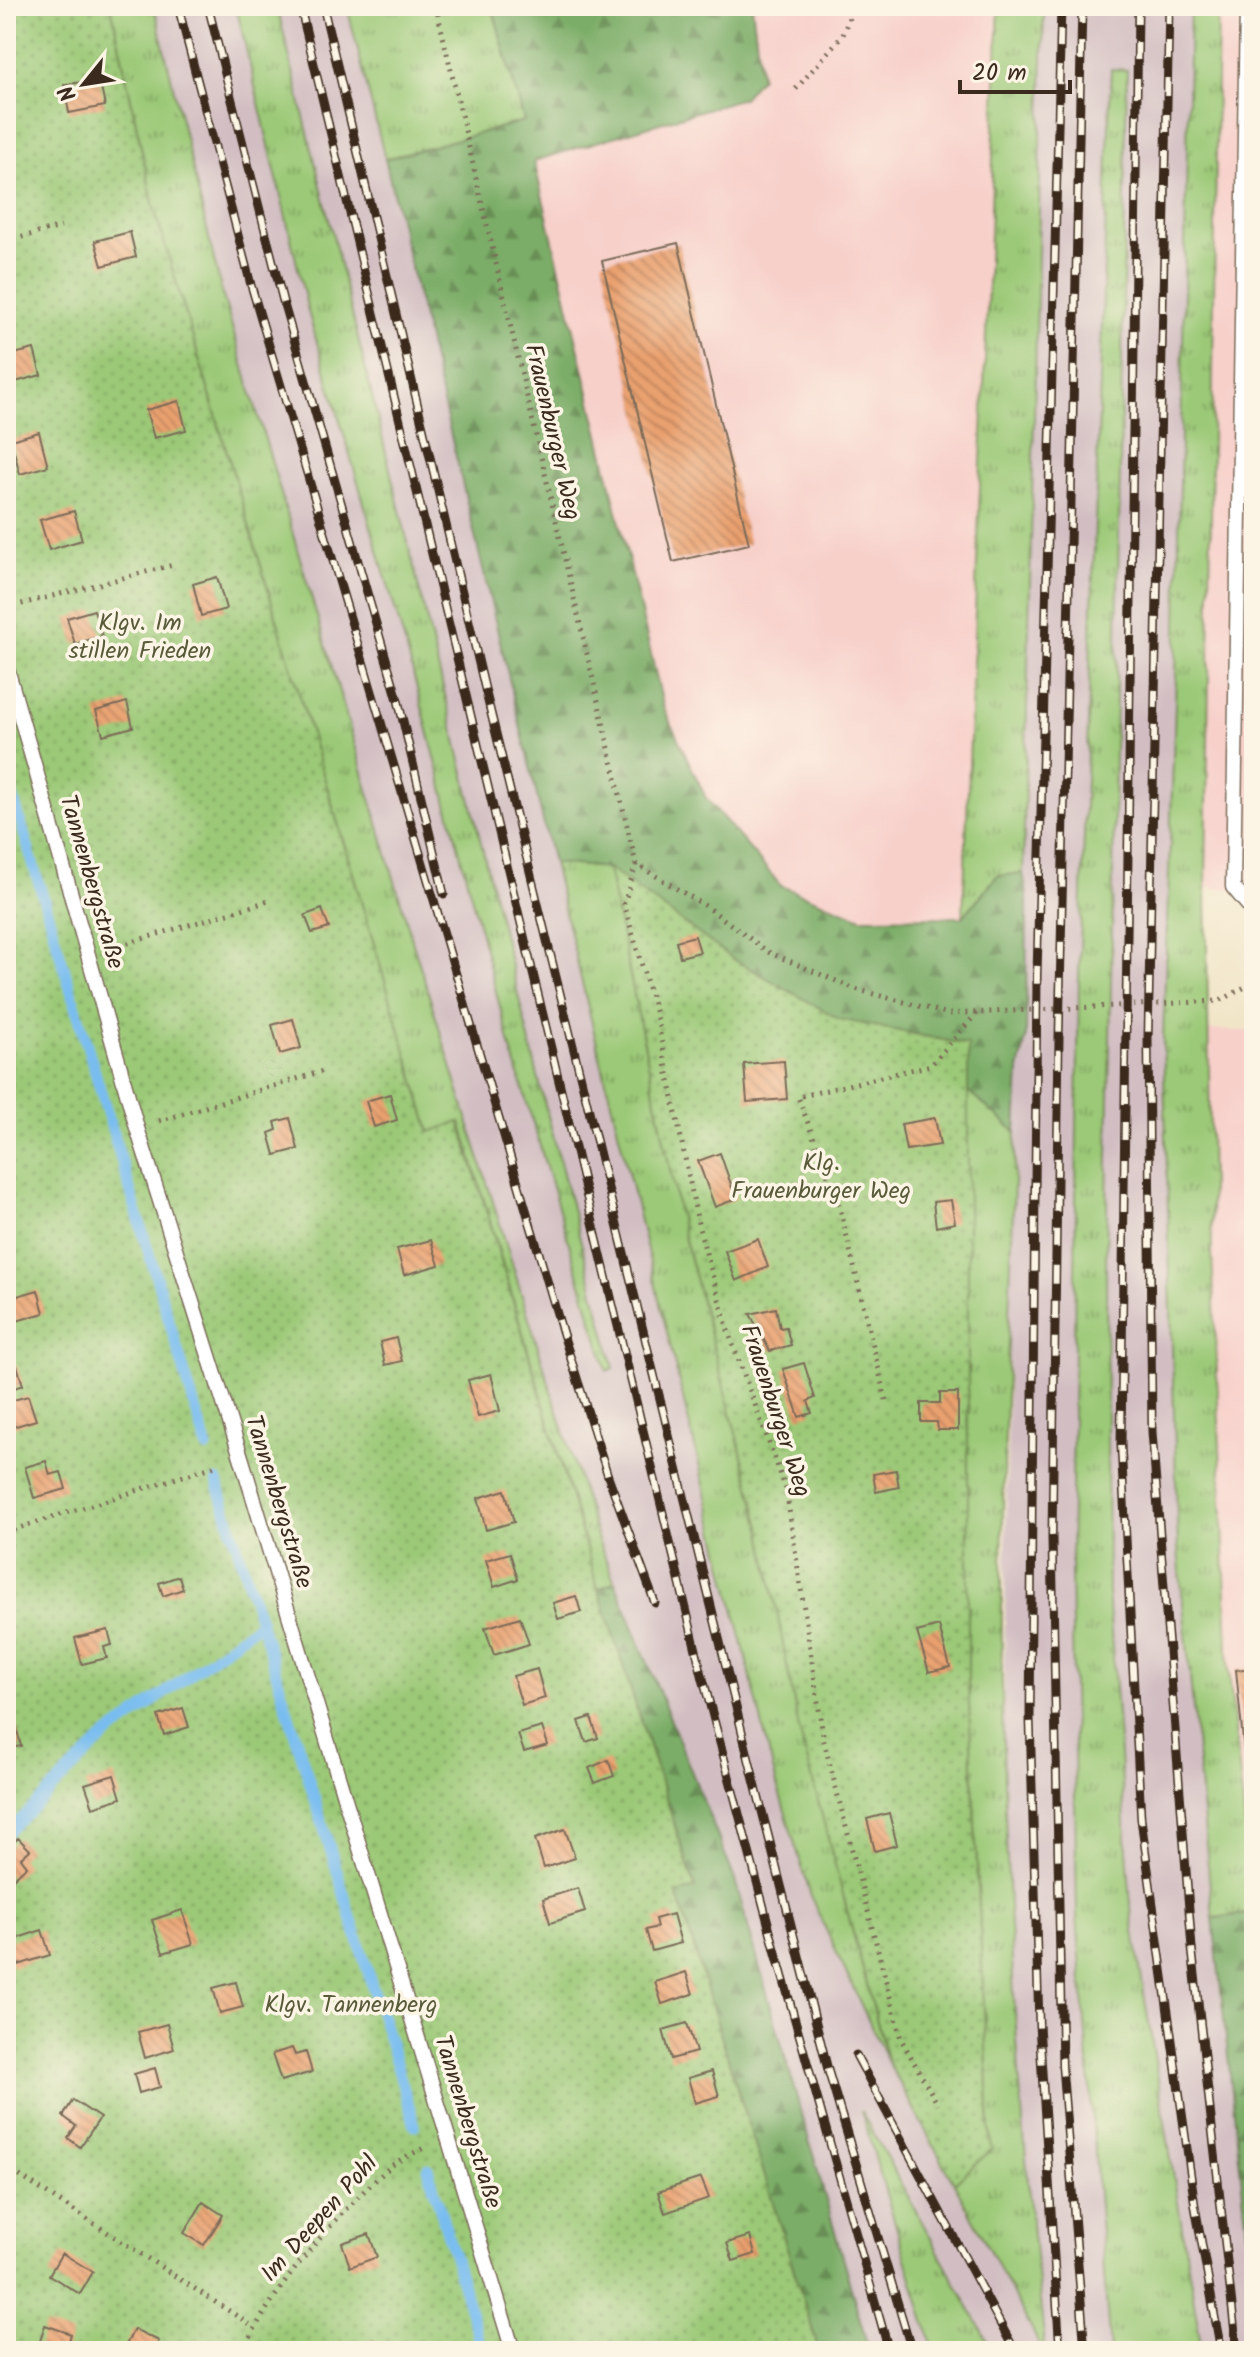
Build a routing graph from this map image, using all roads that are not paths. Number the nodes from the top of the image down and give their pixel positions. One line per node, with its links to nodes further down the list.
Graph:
1 (1247, 6): 3 (lane)
2 (6, 665): 4 (lane, Tannenbergstraße)
3 (1254, 912)
4 (513, 2351)

